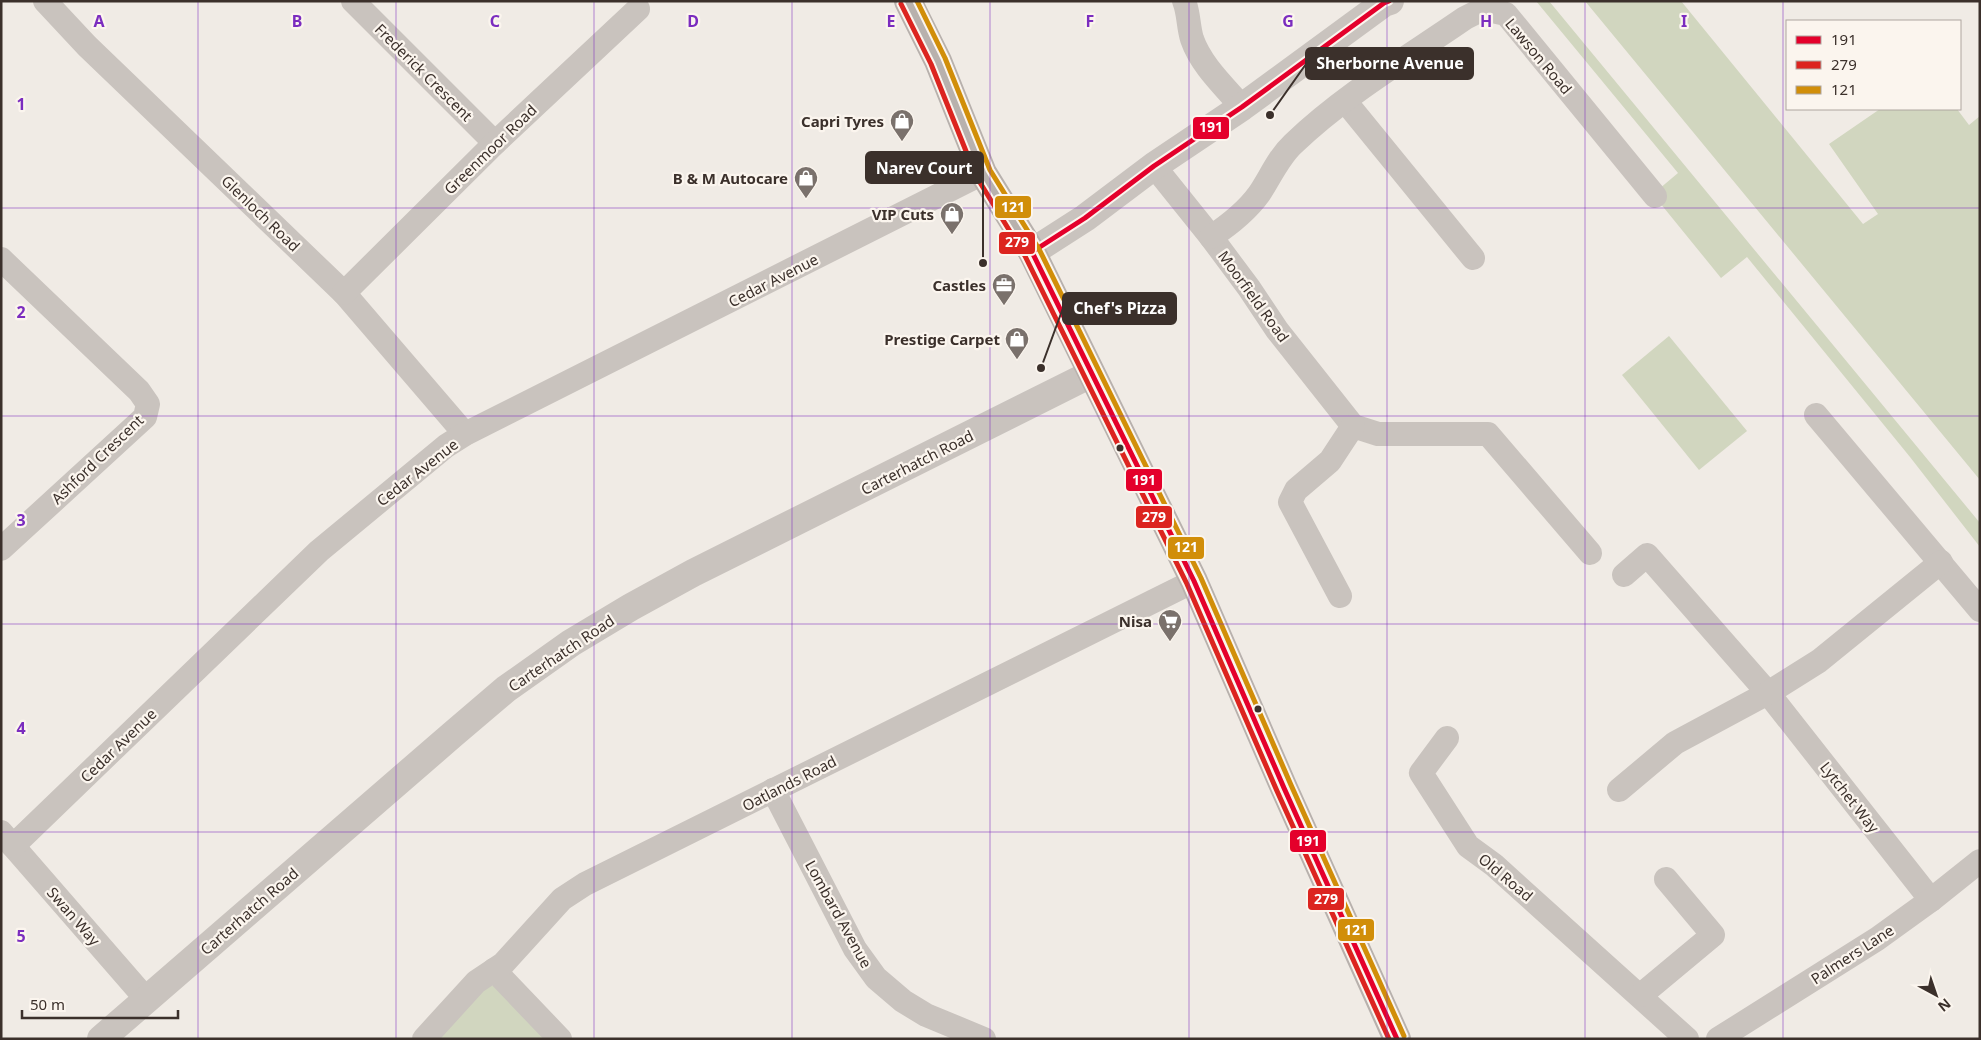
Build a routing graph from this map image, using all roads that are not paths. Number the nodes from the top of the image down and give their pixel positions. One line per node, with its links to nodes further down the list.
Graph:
1 (45, 1): 17 (street, Glenloch Road)
2 (353, 1): 9 (street, Frederick Crescent)
3 (908, 1): 11 (main road)
4 (1184, 1): 8 (street)
5 (1386, 2): 8 (street)
6 (638, 9): 9 (street, Greenmoor Road)
7 (1345, 101): 12 (street, Lawson Road); 13 (street, Lawson Road); 15 (street)
8 (1242, 107): 10 (street)
9 (495, 143): 17 (street, Greenmoor Road)
10 (1154, 166): 13 (street, Moorfield Road); 14 (street)
11 (983, 173): 14 (main road); 21 (street, Cedar Avenue)
12 (1655, 196)
13 (1211, 237): 20 (street, Moorfield Road)
14 (1032, 252): 18 (main road)
15 (1473, 258)
16 (1, 259): 22 (street, Ashford Crescent)
17 (344, 293): 21 (street, Glenloch Road)
18 (1091, 374): 26 (main road); 39 (street, Carterhatch Road)
19 (1816, 415): 24 (street)
20 (1353, 426): 23 (street); 27 (street)
21 (465, 434): 33 (street, Cedar Avenue)
22 (1, 549)
23 (1590, 553)
24 (1941, 562): 28 (street); 29 (street)
25 (1624, 575): 29 (street, Lytchet Way)
26 (1194, 581): 31 (street, Oatlands Road); 44 (main road)
27 (1340, 596)
28 (1980, 610)
29 (1768, 694): 32 (street); 36 (street, Lytchet Way)
30 (1447, 738): 38 (street, Old Road)
31 (773, 790): 37 (street, Oatlands Road); 43 (street, Lombard Avenue)
32 (1619, 790)
33 (7, 839): 39 (street, Swan Way)
34 (1980, 861): 36 (street, Palmers Lane)
35 (1666, 879): 38 (street)
36 (1932, 900): 46 (street, Palmers Lane)
37 (494, 970): 41 (street, Oatlands Road); 42 (street)
38 (1641, 996): 45 (street, Old Road)
39 (147, 1000): 40 (street, Carterhatch Road)
40 (101, 1039)
41 (424, 1039)
42 (560, 1039)
43 (984, 1039)
44 (1397, 1039)
45 (1688, 1039)
46 (1718, 1039)

